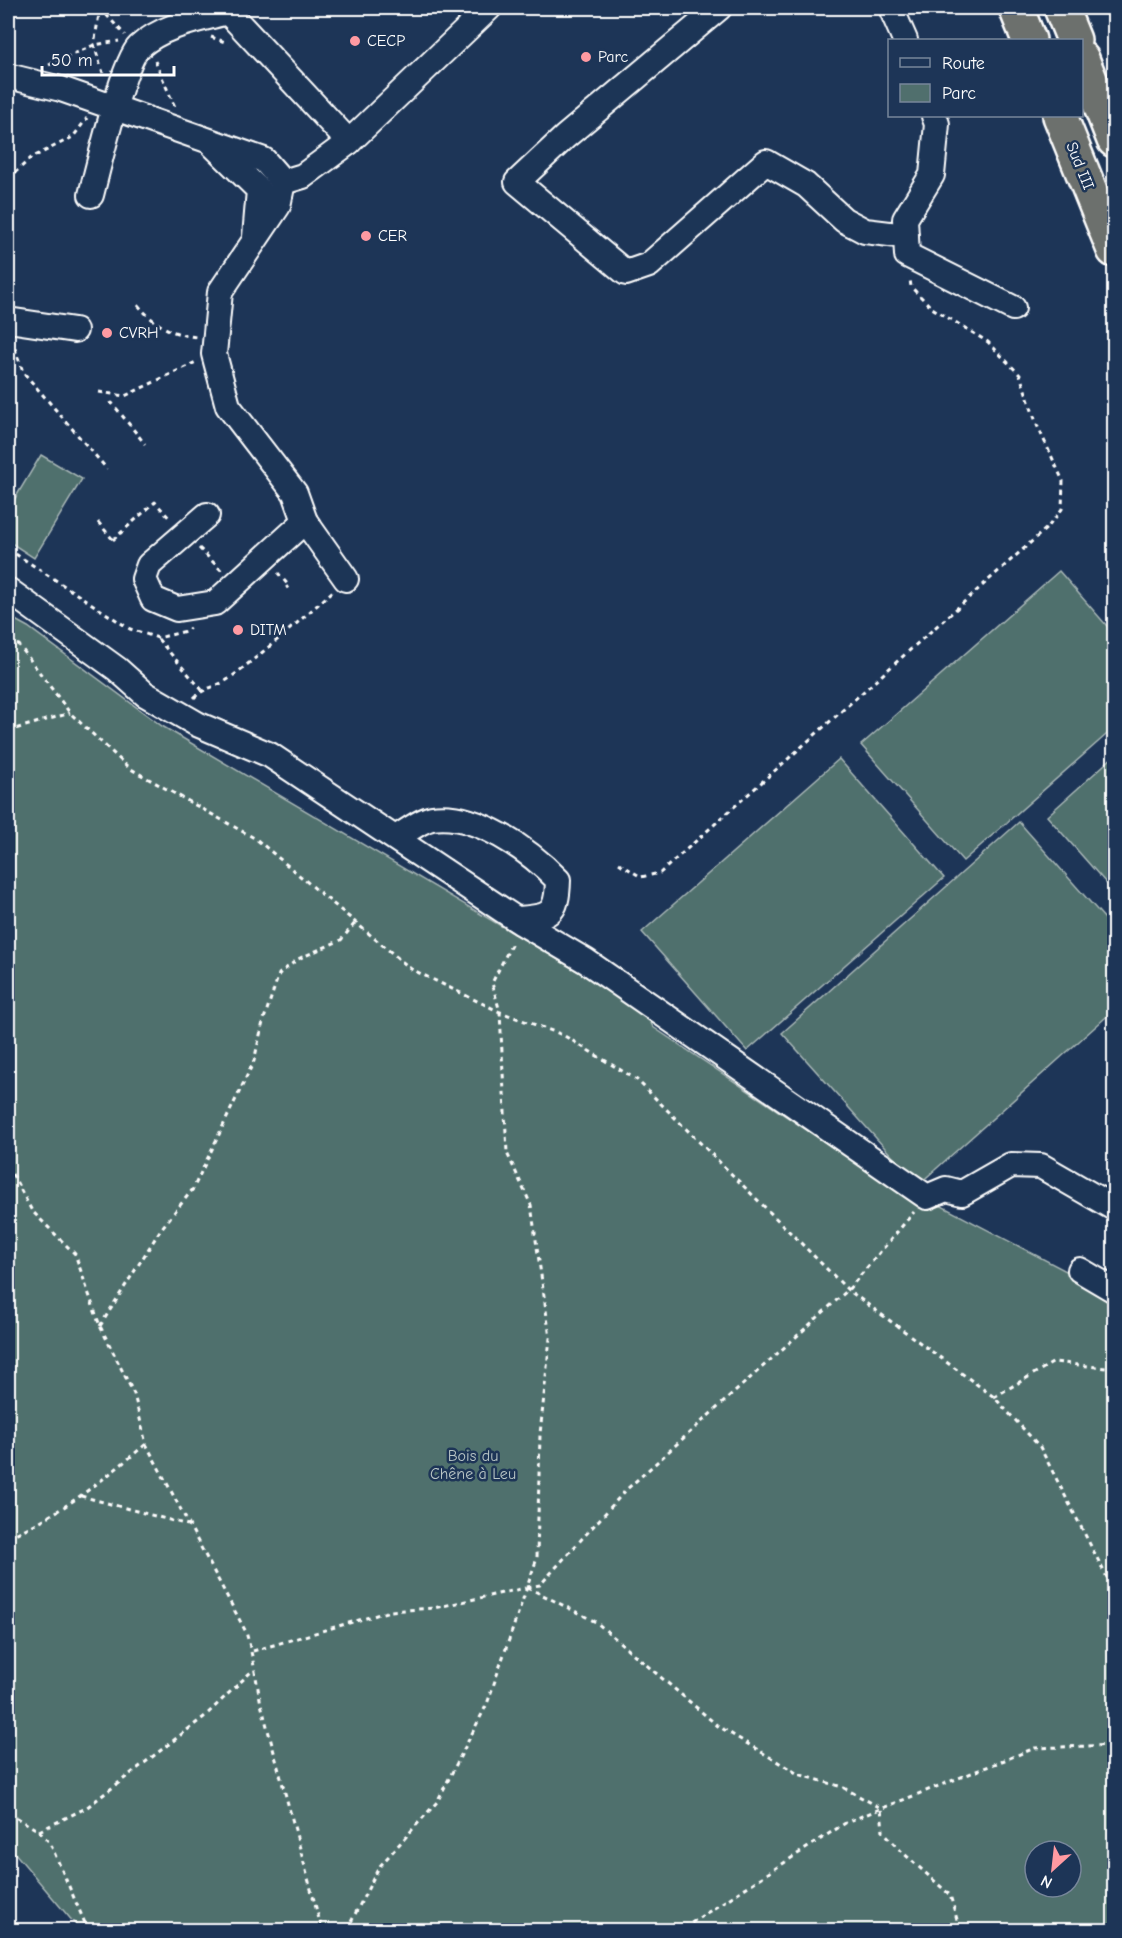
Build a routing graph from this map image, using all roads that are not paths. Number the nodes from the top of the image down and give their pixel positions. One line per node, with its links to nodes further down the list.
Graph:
1 (489, 8): 17 (street)
2 (719, 8): 21 (street)
3 (891, 8): 7 (street)
4 (1016, 8): 8 (highway)
5 (1061, 8): 9 (highway)
6 (231, 10): 12 (street); 17 (street)
7 (905, 39)
8 (1029, 39)
9 (1074, 39)
10 (1083, 62): 16 (highway)
11 (14, 77): 12 (street)
12 (107, 105): 15 (street); 19 (street)
13 (934, 117): 21 (street)
14 (1060, 117): 22 (highway, Sud III)
15 (198, 137): 18 (street); 20 (street)
16 (1114, 140)
17 (349, 142): 18 (street)
18 (283, 182): 20 (street)
19 (91, 195)
20 (255, 237): 27 (street)
21 (906, 245): 23 (street)
22 (1114, 250)
23 (1013, 308)
24 (9, 320): 25 (street)
25 (75, 330)
26 (207, 515): 27 (street)
27 (305, 521): 28 (street)
28 (346, 579)
29 (8, 590): 30 (street)
30 (396, 838): 31 (street); 31 (street)
31 (519, 921): 32 (street)
32 (1114, 1208)
33 (1080, 1270): 34 (street)
34 (1114, 1290)

